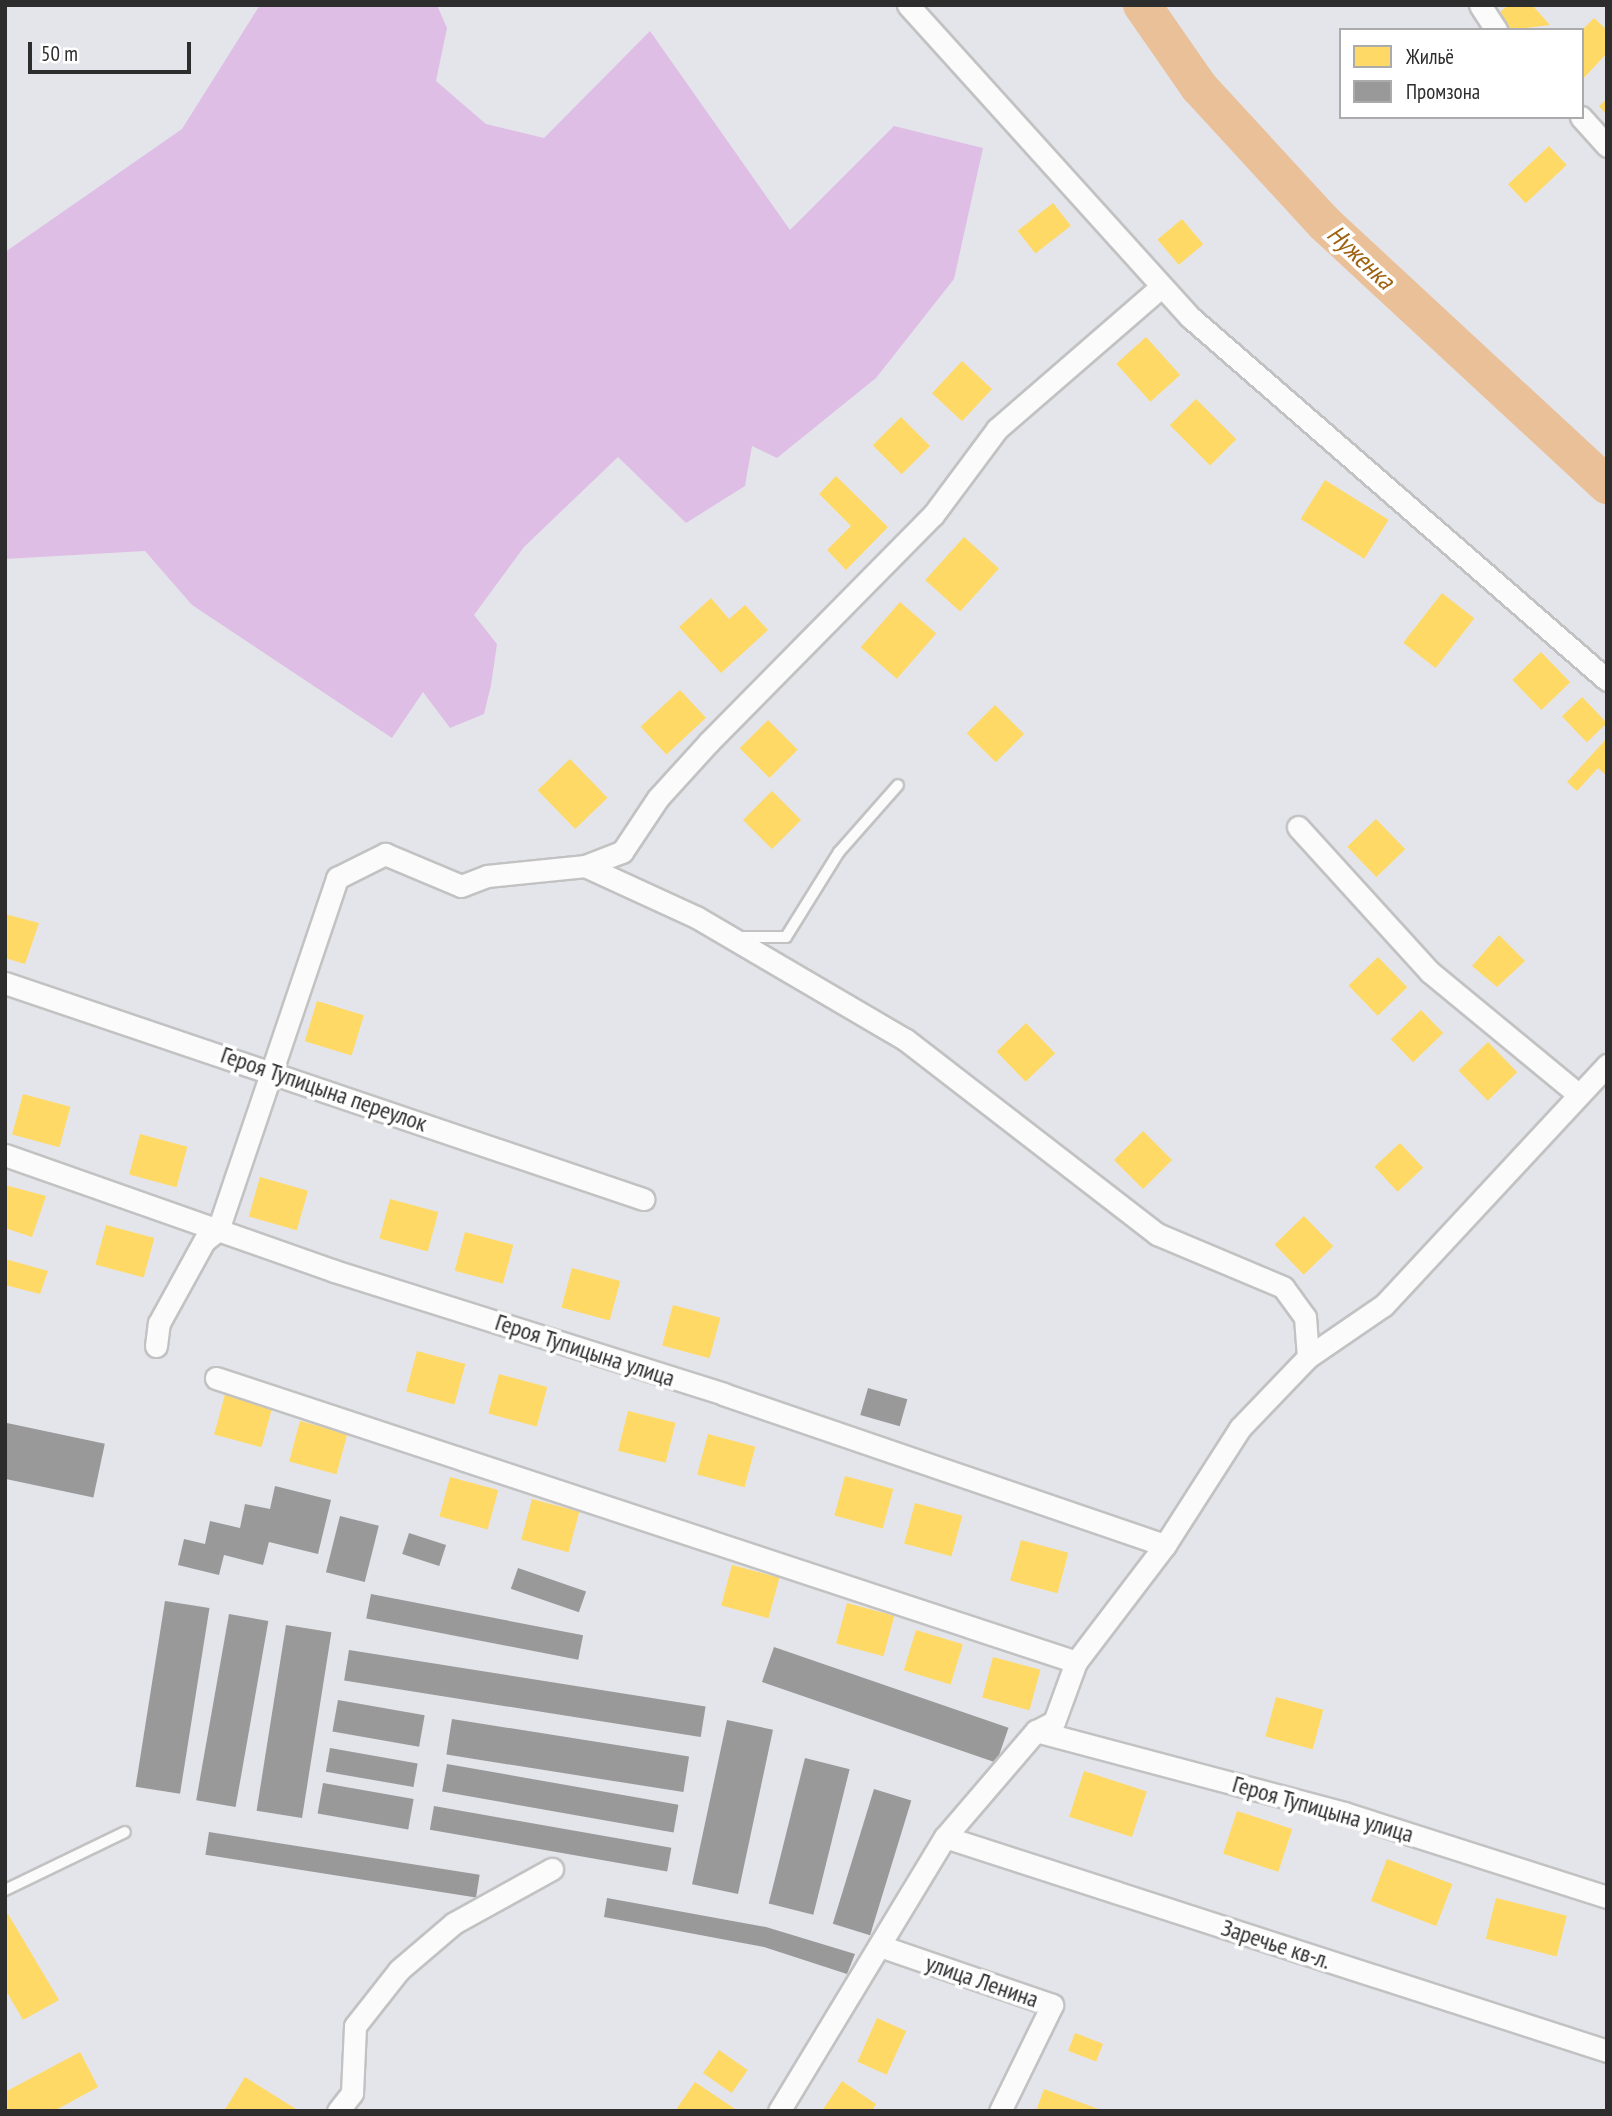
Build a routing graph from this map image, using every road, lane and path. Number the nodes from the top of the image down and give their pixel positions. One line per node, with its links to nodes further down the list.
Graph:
1 (908, 5): 6 (street)
2 (1480, 5): 3 (street)
3 (1495, 28)
4 (1583, 119): 5 (street)
5 (1607, 146)
6 (1161, 287): 7 (street); 10 (street)
7 (1607, 680)
8 (898, 785): 11 (lane)
9 (1298, 827): 15 (street)
10 (585, 866): 11 (street); 14 (street)
11 (733, 937): 20 (street)
12 (5, 983): 14 (street, Героя Тупицына переулок)
13 (1607, 1065): 15 (street)
14 (275, 1071): 17 (street, Героя Тупицына переулок); 18 (street)
15 (1578, 1094): 20 (street)
16 (5, 1155): 18 (street, Героя Тупицына улица)
17 (642, 1199)
18 (218, 1230): 19 (street); 22 (street, Героя Тупицына улица)
19 (156, 1346)
20 (1308, 1357): 22 (street)
21 (216, 1378): 23 (street)
22 (1165, 1545): 23 (street)
23 (1076, 1662): 24 (street)
24 (1036, 1731): 26 (street); 29 (street, Героя Тупицына улица)
25 (125, 1832): 28 (lane)
26 (945, 1837): 30 (street); 31 (street, Заречье кв-л.)
27 (552, 1869): 32 (street)
28 (5, 1890)
29 (1607, 1897)
30 (880, 1946): 33 (street); 34 (street, улица Ленина)
31 (1607, 2050)
32 (338, 2111)
33 (779, 2111)
34 (1000, 2111)

